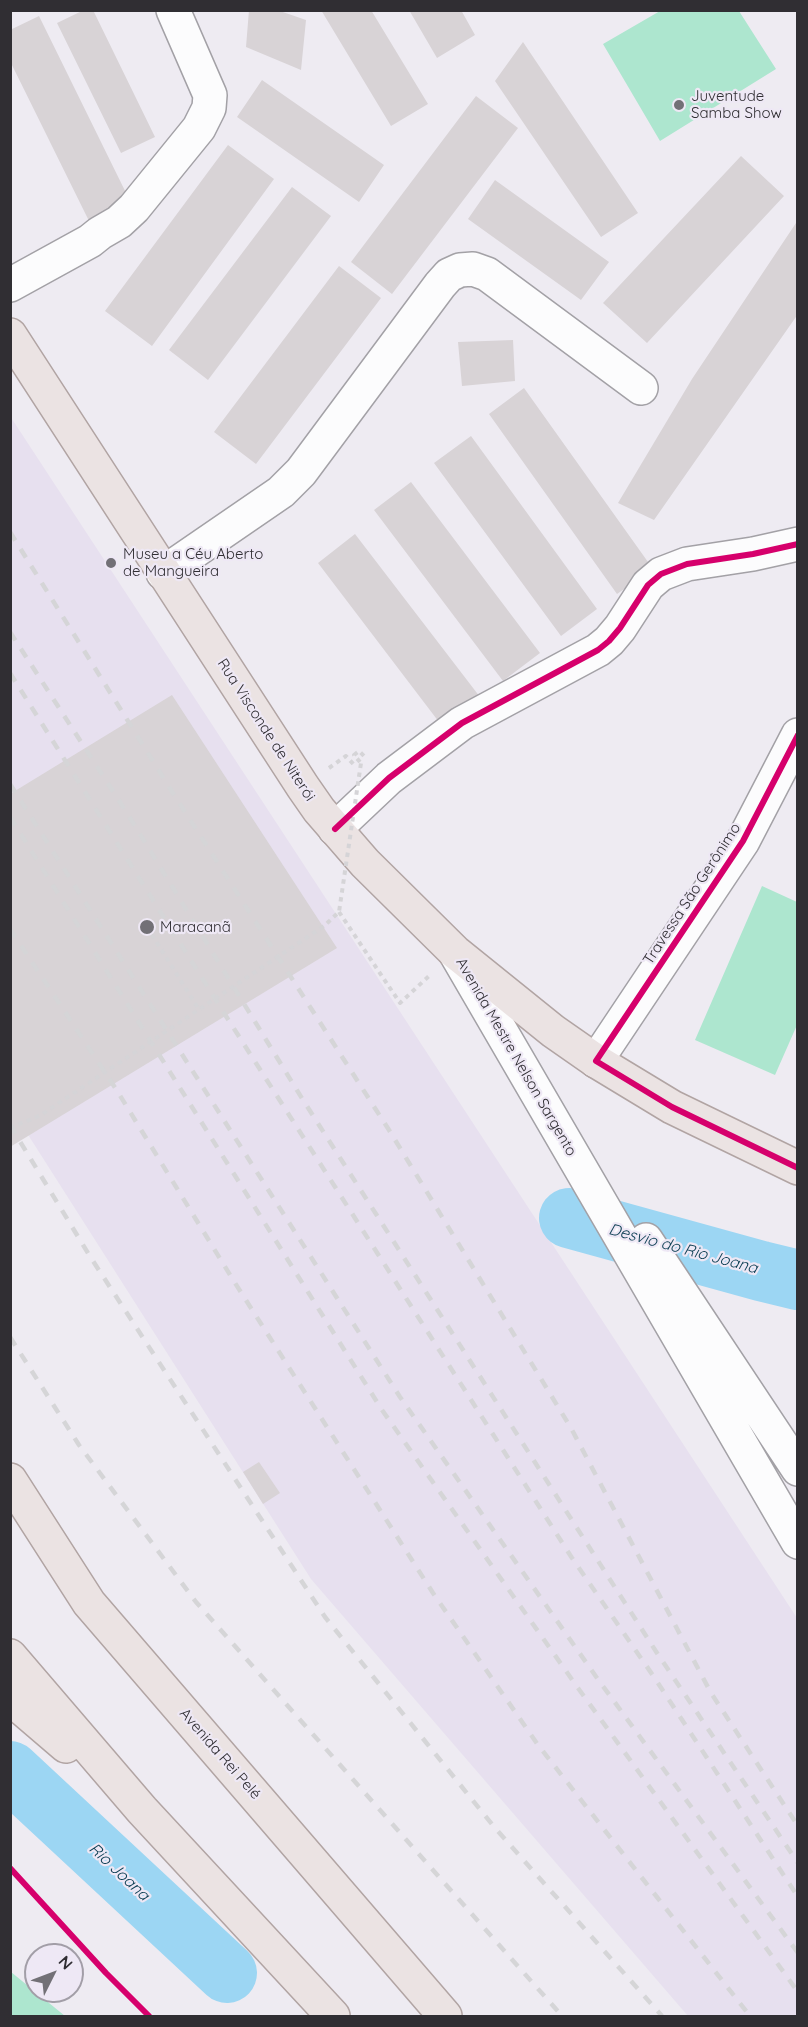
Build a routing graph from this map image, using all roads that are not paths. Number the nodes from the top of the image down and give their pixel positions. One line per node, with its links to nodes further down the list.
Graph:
1 (172, 10): 2 (street)
2 (10, 285)
3 (10, 335): 6 (main road, Rua Visconde de Niterói)
4 (641, 388): 6 (street)
5 (798, 544): 8 (street)
6 (163, 573): 8 (main road, Rua Visconde de Niterói)
7 (798, 735): 10 (street, Travessa São Gerônimo)
8 (335, 829): 9 (main road, Rua Visconde de Niterói)
9 (456, 952): 10 (main road, Rua Visconde de Niterói); 12 (street, Avenida Mestre Nelson Sargento); 15 (street, Avenida Mestre Nelson Sargento)
10 (596, 1061): 11 (main road, Rua Visconde de Niterói)
11 (798, 1168)
12 (798, 1469)
13 (10, 1480): 16 (main road, Avenida Rei Pelé)
14 (10, 1517): 16 (main road)
15 (798, 1542)
16 (89, 1603): 21 (main road, Avenida Rei Pelé)
17 (10, 1656): 19 (main road)
18 (10, 1698): 19 (main road)
19 (142, 1810): 20 (main road)
20 (333, 2016)
21 (445, 2016)

